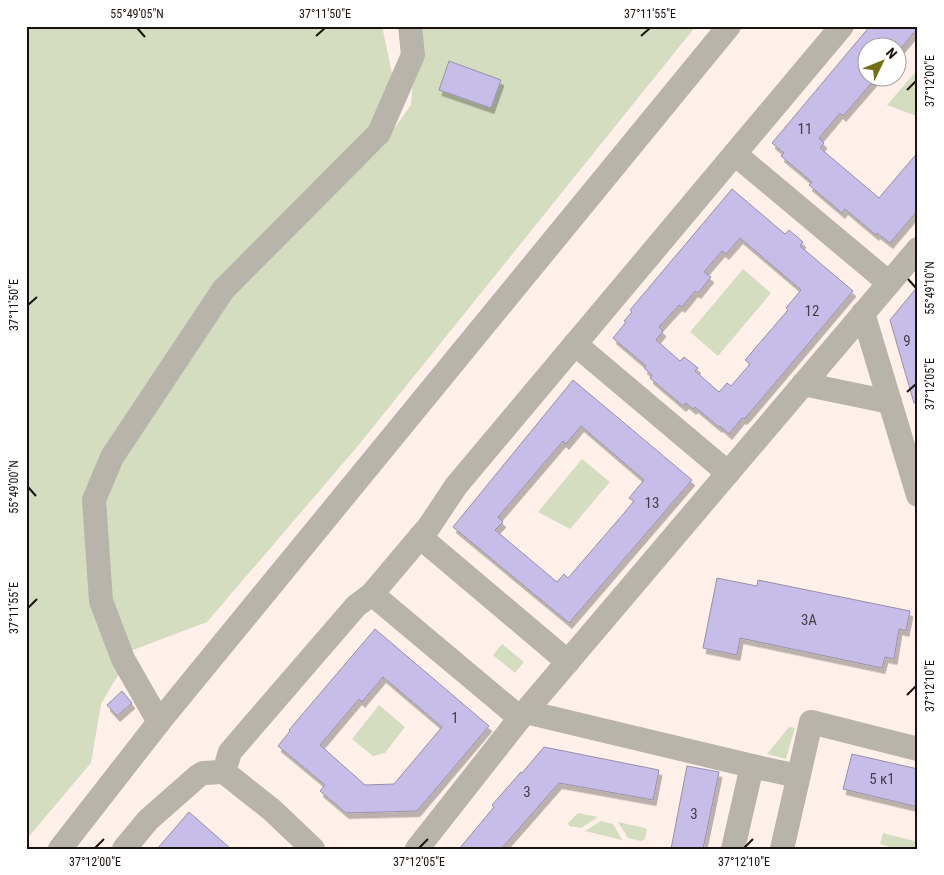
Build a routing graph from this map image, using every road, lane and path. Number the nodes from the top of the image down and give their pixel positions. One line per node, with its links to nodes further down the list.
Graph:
1 (410, 26): 17 (street)
2 (729, 26): 17 (street)
3 (842, 26): 4 (street)
4 (735, 154): 6 (street); 8 (street)
5 (918, 249): 6 (street)
6 (889, 283): 7 (street)
7 (863, 313): 9 (street); 10 (street)
8 (575, 344): 11 (street); 13 (street)
9 (803, 384): 10 (street); 11 (street)
10 (890, 402): 12 (street)
11 (728, 472): 15 (street)
12 (916, 483)
13 (420, 537): 14 (street); 15 (street)
14 (372, 594): 16 (street); 20 (street)
15 (568, 662): 16 (street)
16 (523, 715): 19 (street); 25 (street)
17 (159, 722): 22 (street)
18 (918, 749): 21 (street)
19 (752, 766): 21 (street); 26 (street)
20 (224, 772): 23 (street); 24 (street)
21 (798, 776): 27 (street)
22 (60, 849)
23 (124, 849)
24 (313, 849)
25 (417, 849)
26 (733, 849)
27 (782, 849)

